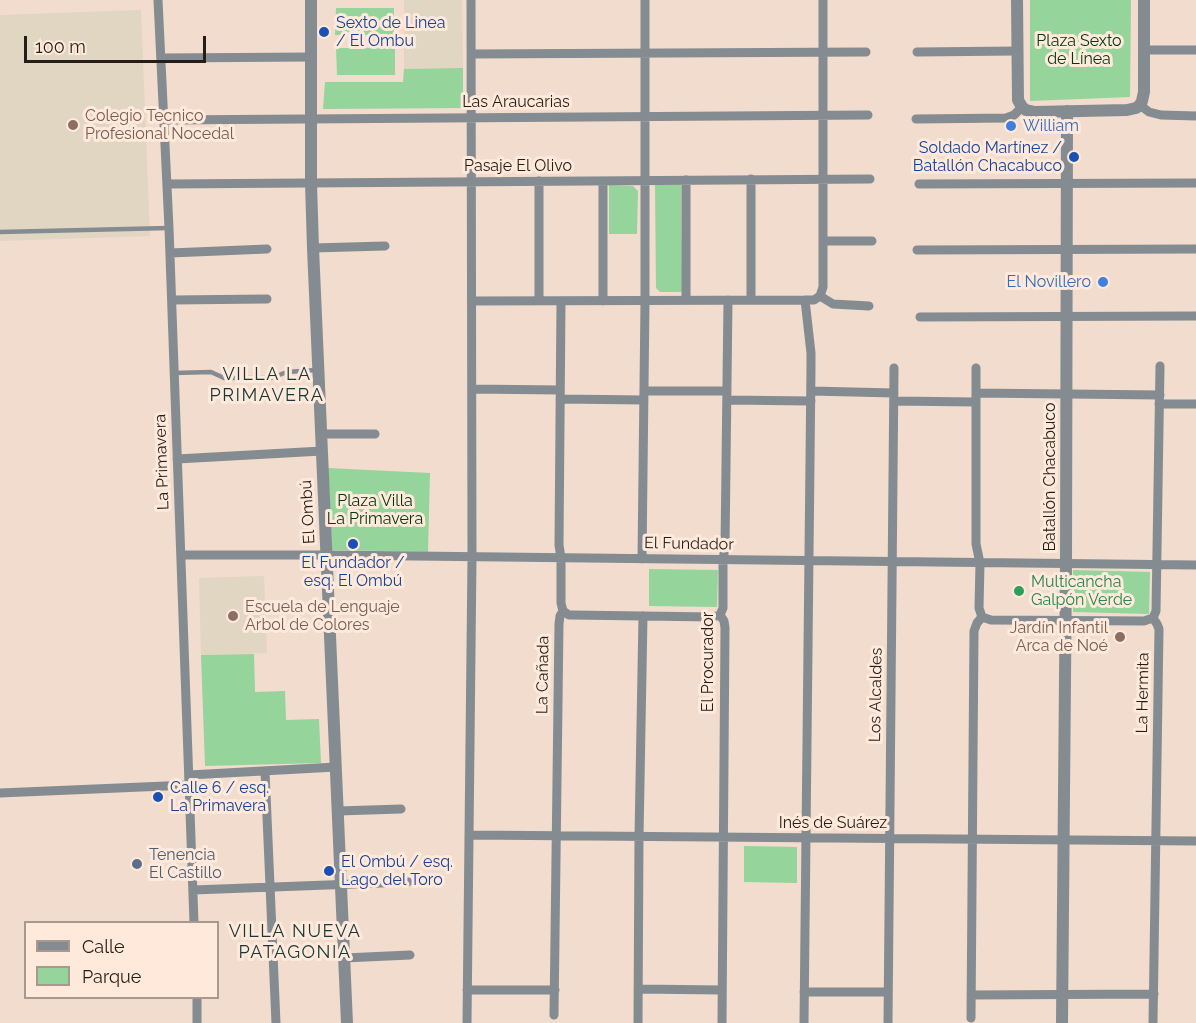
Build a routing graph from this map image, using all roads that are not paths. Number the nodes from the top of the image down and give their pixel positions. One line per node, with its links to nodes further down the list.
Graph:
1 (158, 0): 17 (street, La Primavera)
2 (311, 0): 16 (street, El Ombú)
3 (471, 0): 15 (street)
4 (645, 0): 14 (street)
5 (823, 0): 11 (street)
6 (1017, 0): 10 (street)
7 (1144, 0): 8 (street)
8 (1144, 50): 9 (street); 18 (street)
9 (1196, 50)
10 (1017, 51): 13 (street); 19 (street)
11 (823, 52): 12 (street); 14 (street); 22 (street)
12 (866, 52)
13 (917, 52)
14 (645, 53): 15 (street); 23 (street)
15 (471, 54): 25 (street)
16 (311, 57): 17 (street); 27 (street, El Ombú)
17 (161, 58): 28 (street, La Primavera)
18 (1140, 105): 20 (street); 24 (street)
19 (1022, 107): 20 (street); 26 (street)
20 (1067, 111): 38 (street, Batallón Chacabuco)
21 (868, 114): 22 (street, Las Araucarias)
22 (823, 115): 23 (street, Las Araucarias); 30 (street)
23 (645, 116): 25 (street, Las Araucarias); 32 (street)
24 (1196, 116)
25 (472, 117): 27 (street, Las Araucarias); 36 (street)
26 (916, 118)
27 (311, 119): 28 (street, Las Araucarias); 37 (street, El Ombú)
28 (164, 120): 40 (street, La Primavera)
29 (751, 179): 30 (street, Pasaje El Olivo); 33 (street, Pasaje El Olivo); 58 (street)
30 (823, 179): 31 (street, Pasaje El Olivo); 44 (street)
31 (870, 179)
32 (645, 180): 33 (street, Pasaje El Olivo); 35 (street, Pasaje El Olivo); 64 (street)
33 (686, 180): 56 (street)
34 (539, 181): 35 (street, Pasaje El Olivo); 36 (street, Pasaje El Olivo); 61 (street)
35 (603, 181): 63 (street)
36 (472, 182): 37 (street, Pasaje El Olivo); 60 (street)
37 (311, 183): 40 (street, Pasaje El Olivo); 47 (street, El Ombú)
38 (1066, 183): 39 (street); 41 (street); 49 (street, Batallón Chacabuco)
39 (1196, 183)
40 (167, 184): 42 (street, La Primavera)
41 (919, 184)
42 (169, 228): 43 (lane); 52 (street, La Primavera)
43 (0, 232)
44 (823, 241): 45 (street); 53 (street)
45 (872, 241)
46 (385, 246): 47 (street)
47 (313, 248): 72 (street, El Ombú)
48 (267, 249): 52 (street)
49 (1066, 249): 50 (street); 51 (street); 66 (street, Batallón Chacabuco)
50 (1196, 249)
51 (916, 250)
52 (170, 253): 55 (street, La Primavera)
53 (820, 296): 59 (street); 65 (street)
54 (267, 298): 55 (street)
55 (172, 300): 73 (street, La Primavera)
56 (686, 300): 57 (street); 64 (street)
57 (728, 300): 58 (street); 78 (street, El Procurador)
58 (751, 300): 59 (street)
59 (805, 300): 79 (street)
60 (472, 301): 61 (street); 74 (street)
61 (539, 301): 62 (street)
62 (561, 301): 63 (street); 76 (street, La Cañada)
63 (603, 301): 64 (street)
64 (645, 301): 77 (street)
65 (869, 306)
66 (1066, 316): 67 (street); 68 (street); 75 (street, Batallón Chacabuco)
67 (1196, 316)
68 (920, 317)
69 (1160, 366): 82 (street, La Hermita)
70 (894, 368): 80 (street, Los Alcaldes)
71 (976, 368): 81 (street)
72 (318, 370): 73 (lane); 84 (street, El Ombú)
73 (174, 373): 87 (street, La Primavera)
74 (472, 389): 76 (street); 90 (street)
75 (1066, 394): 81 (street); 82 (street); 97 (street, Batallón Chacabuco)
76 (560, 395): 77 (street); 91 (street, La Cañada)
77 (644, 395): 78 (street); 92 (street)
78 (727, 396): 79 (street); 93 (street, El Procurador)
79 (811, 396): 80 (street); 94 (street)
80 (894, 397): 81 (street); 95 (street, Los Alcaldes)
81 (976, 398): 96 (street)
82 (1159, 399): 83 (street); 98 (street, La Hermita)
83 (1196, 404)
84 (321, 434): 85 (street); 86 (street, El Ombú)
85 (375, 434)
86 (322, 451): 87 (street); 89 (street, El Ombú)
87 (177, 459): 88 (street, La Primavera)
88 (181, 555): 89 (street, El Fundador); 108 (street, La Primavera)
89 (327, 555): 90 (street, El Fundador); 106 (street, El Ombú)
90 (472, 557): 91 (street, El Fundador); 113 (street)
91 (561, 558): 92 (street, El Fundador); 100 (street, La Cañada)
92 (642, 559): 93 (street, El Fundador)
93 (723, 560): 94 (street, El Fundador); 101 (street, El Procurador)
94 (809, 561): 95 (street, El Fundador); 117 (street)
95 (892, 561): 96 (street, El Fundador); 118 (street, Los Alcaldes)
96 (980, 563): 97 (street, El Fundador); 103 (street)
97 (1066, 564): 98 (street, El Fundador); 105 (street, Batallón Chacabuco)
98 (1157, 565): 99 (street, El Fundador); 104 (street, La Hermita)
99 (1196, 565)
100 (563, 611): 102 (street); 114 (street, La Cañada)
101 (720, 615): 102 (street); 116 (street, El Procurador)
102 (642, 616): 115 (street)
103 (982, 617): 105 (street); 119 (street)
104 (1153, 618): 105 (street); 121 (street, La Hermita)
105 (1065, 621): 120 (street, Batallón Chacabuco)
106 (336, 767): 107 (street); 112 (street, El Ombú)
107 (265, 771): 108 (street); 125 (street)
108 (189, 775): 109 (street, La Primavera)
109 (189, 785): 110 (street); 126 (street, La Primavera)
110 (0, 793)
111 (401, 808): 112 (street)
112 (338, 811): 124 (street, El Ombú)
113 (469, 835): 114 (street, Inés de Suárez); 131 (street)
114 (556, 836): 115 (street, Inés de Suárez); 132 (street, La Cañada)
115 (639, 837): 116 (street, Inés de Suárez); 130 (street)
116 (723, 837): 117 (street, Inés de Suárez); 133 (street, El Procurador)
117 (806, 838): 118 (street, Inés de Suárez); 134 (street)
118 (890, 839): 119 (street, Inés de Suárez); 135 (street, Los Alcaldes)
119 (973, 840): 120 (street, Inés de Suárez); 138 (street)
120 (1063, 840): 121 (street, Inés de Suárez); 136 (street, Batallón Chacabuco)
121 (1156, 841): 122 (street, Inés de Suárez); 137 (street, La Hermita)
122 (1196, 841)
123 (408, 882): 124 (street)
124 (341, 885): 125 (street); 129 (street, El Ombú)
125 (270, 887): 126 (street); 143 (street)
126 (193, 890): 127 (street, La Primavera)
127 (194, 921)
128 (410, 955): 129 (street)
129 (344, 958): 144 (street, El Ombú)
130 (638, 989): 133 (street); 146 (street)
131 (467, 990): 132 (street); 145 (street)
132 (555, 990): 140 (street, La Cañada)
133 (722, 990): 147 (street, El Procurador)
134 (804, 992): 135 (street); 148 (street)
135 (888, 992): 149 (street, Los Alcaldes)
136 (1062, 994): 137 (street); 138 (street); 150 (street, Batallón Chacabuco)
137 (1154, 994): 151 (street, La Hermita)
138 (971, 995): 141 (street)
139 (196, 999): 142 (street)
140 (554, 1015)
141 (971, 1018)
142 (197, 1023)
143 (276, 1023)
144 (347, 1023)
145 (467, 1023)
146 (638, 1023)
147 (722, 1023)
148 (804, 1023)
149 (888, 1023)
150 (1062, 1023)
151 (1153, 1023)

